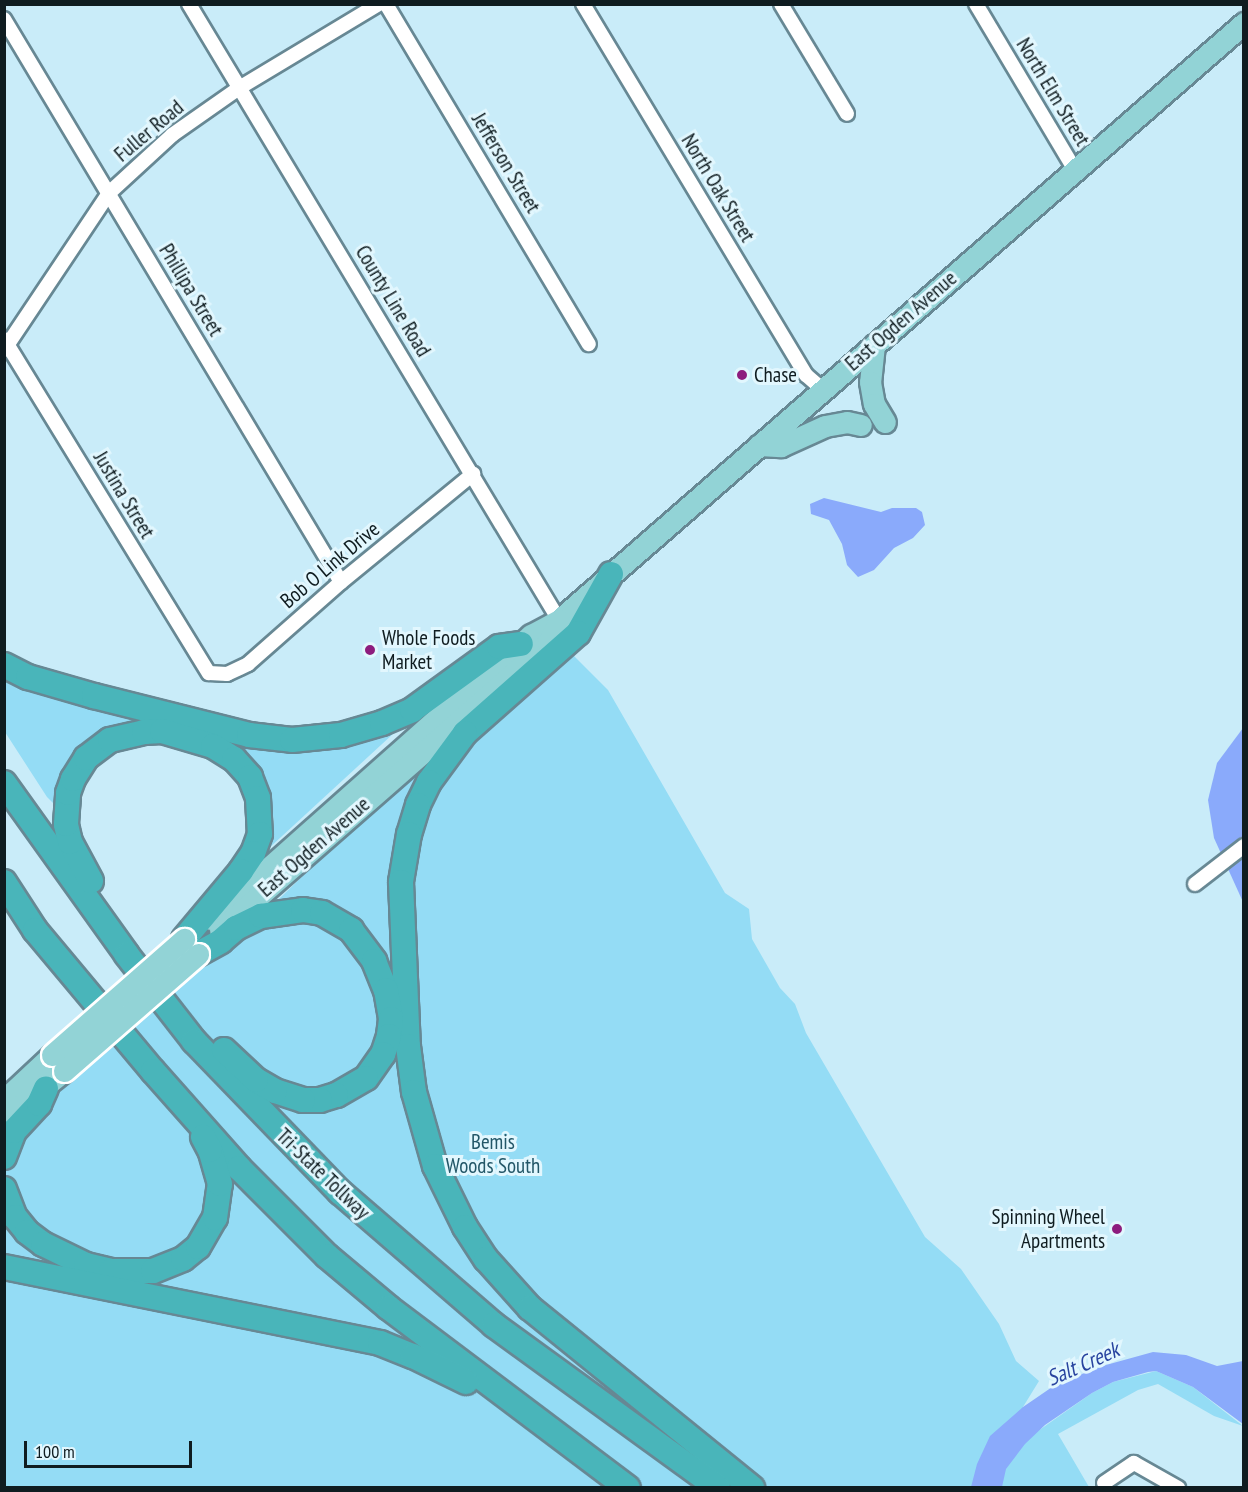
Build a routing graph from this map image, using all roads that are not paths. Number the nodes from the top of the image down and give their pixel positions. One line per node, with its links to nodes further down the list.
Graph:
1 (189, 4): 9 (street, County Line Road)
2 (379, 4): 9 (street, Fuller Road)
3 (386, 4): 13 (street, Jefferson Street)
4 (583, 4): 16 (street, North Oak Street)
5 (781, 4): 10 (street)
6 (976, 4): 11 (street, North Elm Street)
7 (4, 19): 12 (street, Phillipa Street)
8 (1244, 23): 11 (main road, East Ogden Avenue)
9 (239, 88): 12 (street, Fuller Road); 20 (street, County Line Road)
10 (847, 114)
11 (1075, 170): 15 (main road, East Ogden Avenue)
12 (109, 193): 14 (street, Fuller Road); 22 (street, Phillipa Street)
13 (589, 344)
14 (6, 345): 26 (street, Justina Street)
15 (874, 345): 16 (main road, East Ogden Avenue); 17 (main road)
16 (822, 389): 19 (main road, East Ogden Avenue)
17 (885, 423)
18 (861, 425): 19 (main road)
19 (759, 445): 21 (main road, East Ogden Avenue)
20 (473, 474): 22 (street, Bob O Link Drive); 23 (street, County Line Road)
21 (611, 574): 23 (main road, East Ogden Avenue); 46 (highway)
22 (341, 582): 26 (street, Bob O Link Drive)
23 (559, 620): 24 (main road, East Ogden Avenue); 31 (main road, East Ogden Avenue)
24 (521, 644): 25 (highway); 31 (main road, East Ogden Avenue)
25 (4, 665)
26 (209, 673)
27 (4, 783): 32 (highway, Tri-State Tollway)
28 (1244, 846): 30 (street)
29 (4, 882): 35 (highway)
30 (1195, 884)
31 (191, 946): 32 (highway); 33 (highway); 34 (main road, East Ogden Avenue, bridge)
32 (127, 955): 33 (highway, Tri-State Tollway)
33 (194, 1041): 45 (highway, Tri-State Tollway)
34 (58, 1063): 36 (main road); 37 (main road)
35 (153, 1071): 40 (highway); 42 (highway)
36 (46, 1088): 38 (main road); 39 (highway)
37 (4, 1100)
38 (4, 1119)
39 (4, 1157)
40 (4, 1189)
41 (4, 1267): 42 (highway)
42 (547, 1426): 44 (highway)
43 (1104, 1483): 47 (street)
44 (628, 1488)
45 (718, 1488)
46 (752, 1488)
47 (1178, 1488)

